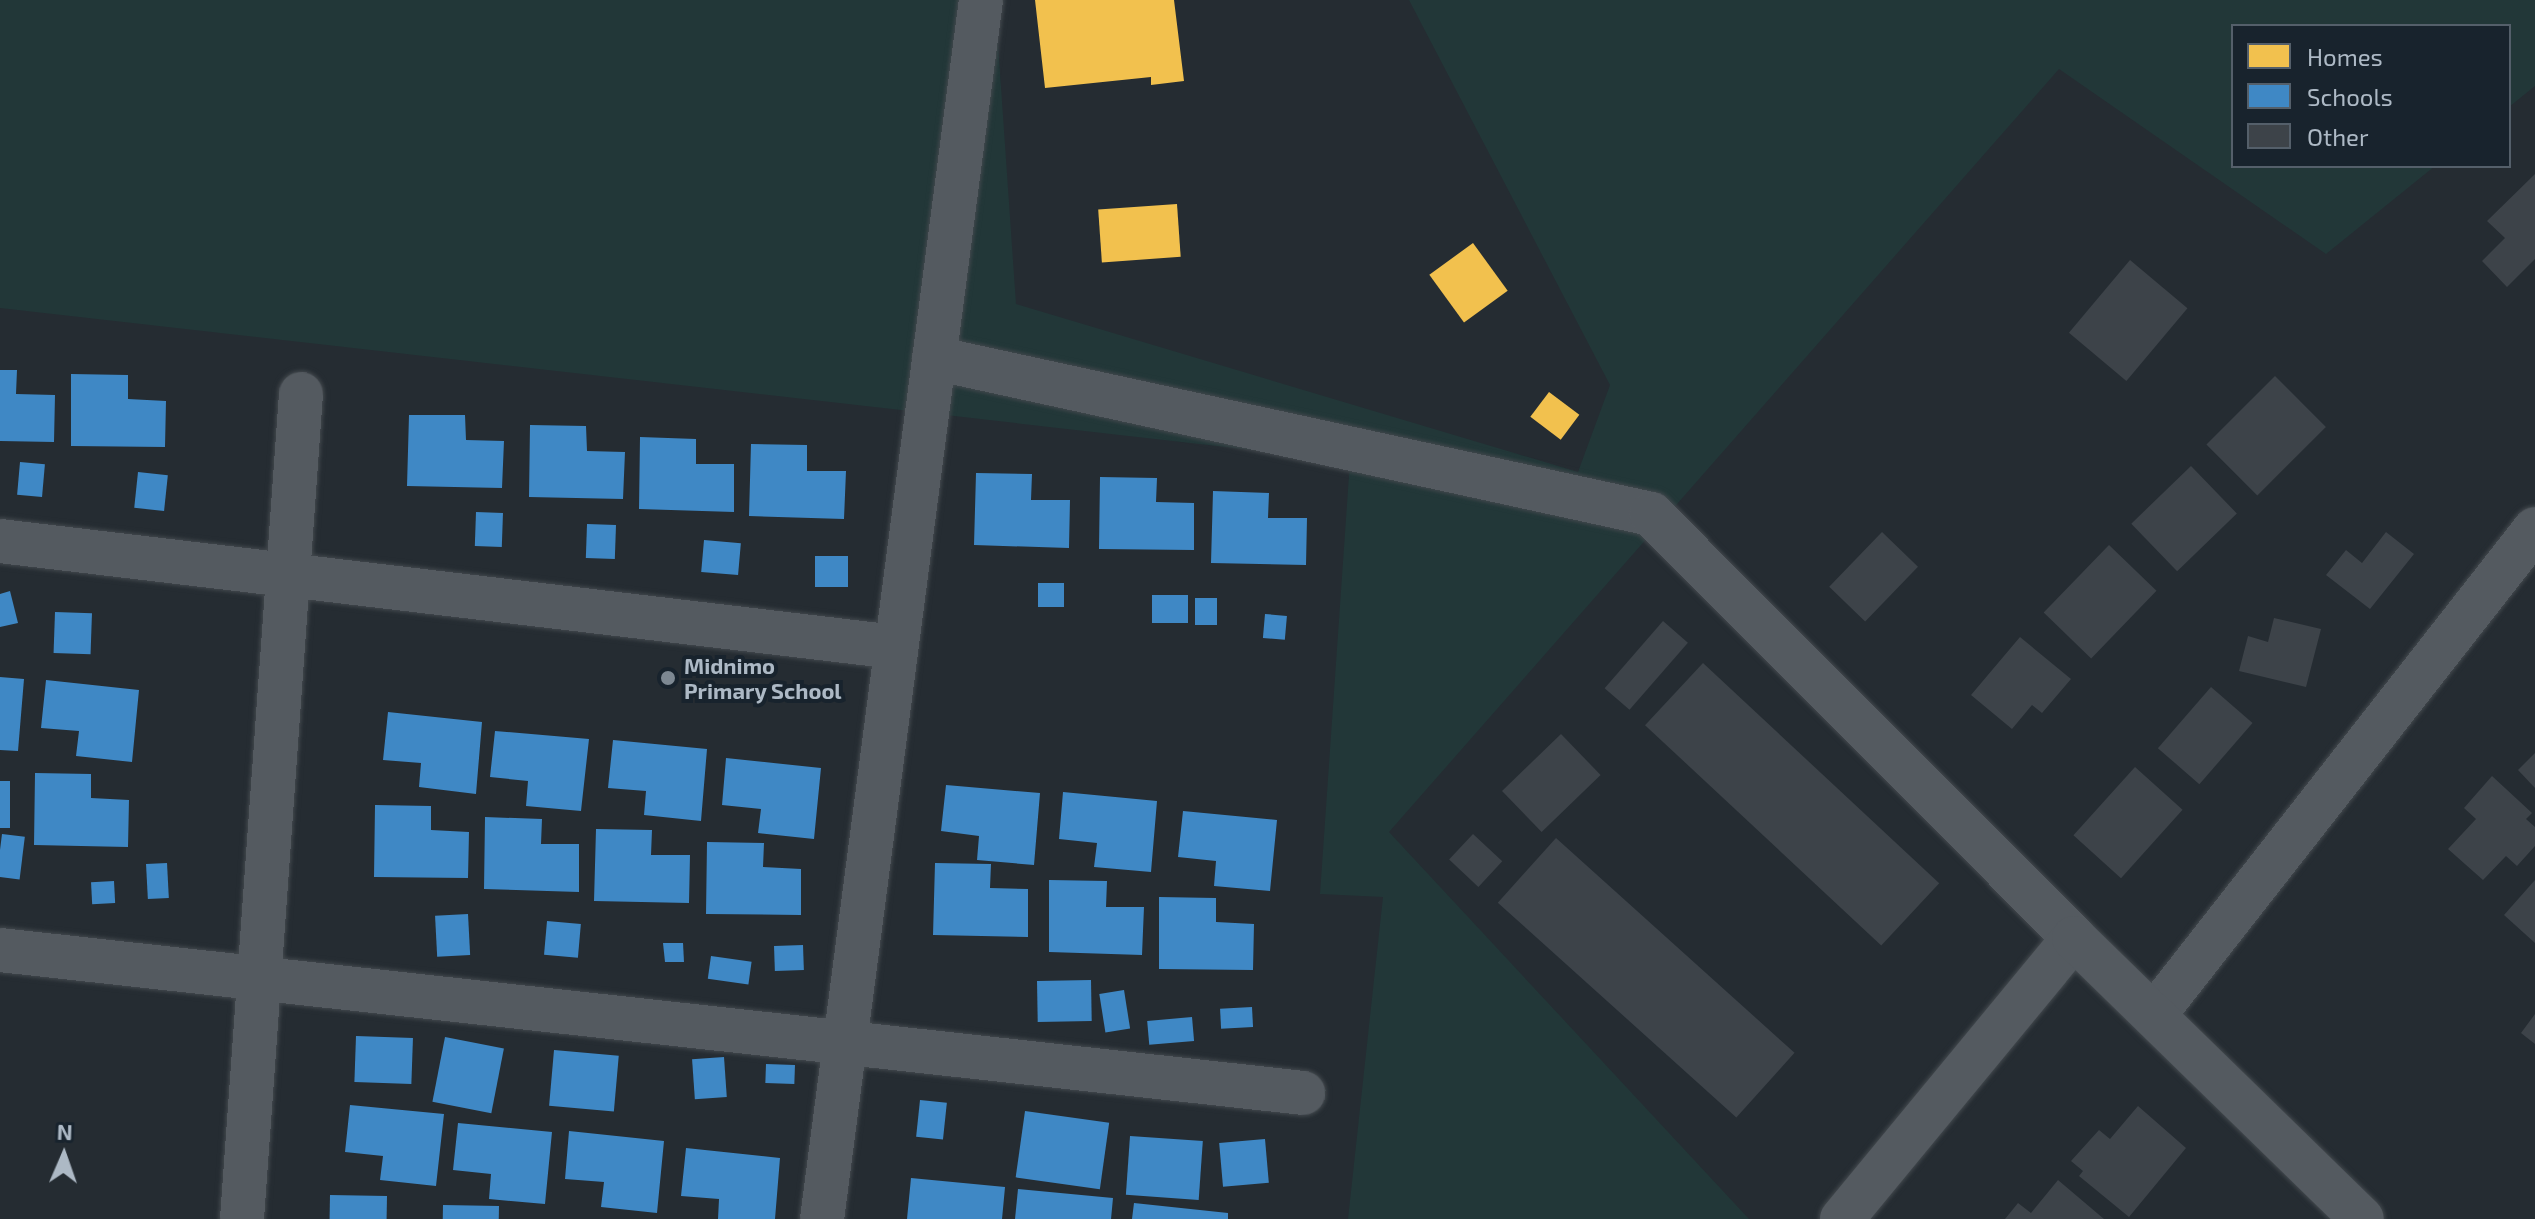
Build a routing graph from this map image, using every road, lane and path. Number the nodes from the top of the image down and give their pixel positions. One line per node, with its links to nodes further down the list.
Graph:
1 (981, 0): 2 (street)
2 (934, 358): 7 (street); 8 (street)
3 (301, 394): 6 (street)
4 (2535, 529): 11 (street)
5 (0, 541): 6 (street)
6 (288, 575): 7 (street); 10 (street)
7 (896, 647): 12 (street)
8 (2074, 938): 11 (street); 16 (street)
9 (0, 950): 10 (street)
10 (259, 979): 12 (street); 14 (street)
11 (2155, 1014): 17 (street)
12 (845, 1043): 13 (street); 15 (street)
13 (1303, 1093)
14 (242, 1219)
15 (822, 1219)
16 (1842, 1219)
17 (2362, 1219)

